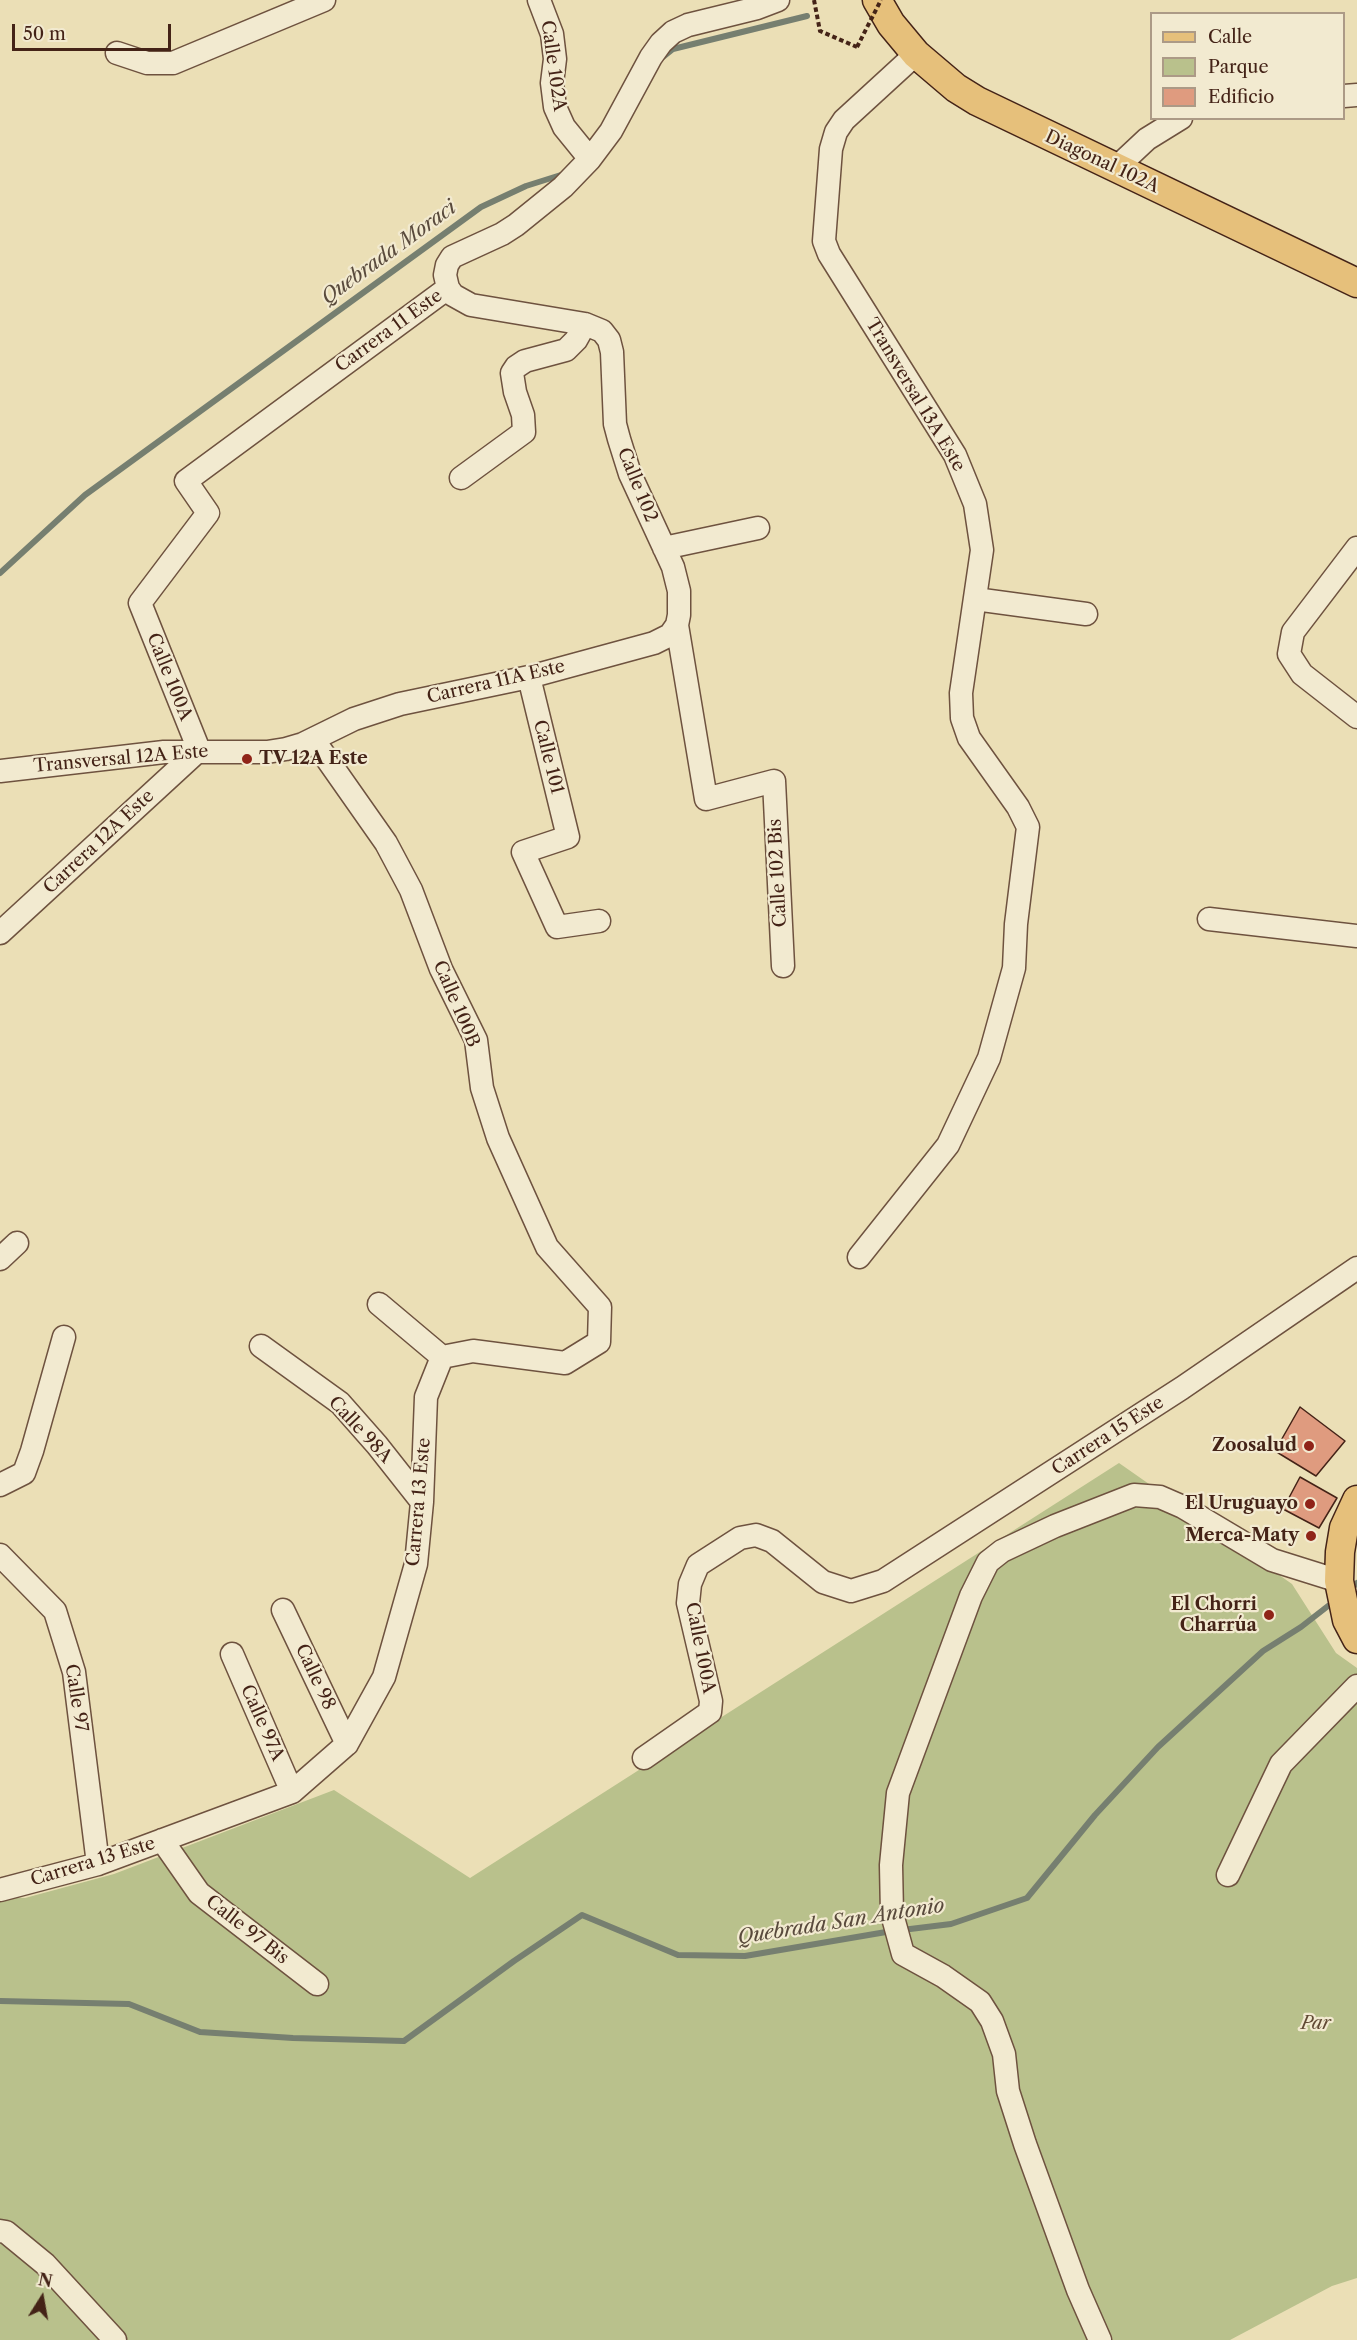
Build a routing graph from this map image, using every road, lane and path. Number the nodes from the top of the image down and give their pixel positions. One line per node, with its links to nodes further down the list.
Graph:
1 (324, 0): 6 (street)
2 (539, 0): 9 (street, Calle 102A)
3 (778, 0): 9 (street, Carrera 11 Este)
4 (814, 0): 5 (path, bridge)
5 (879, 0): 7 (main road, Diagonal 102A)
6 (117, 52)
7 (916, 54): 10 (main road, Diagonal 102A); 18 (street, Transversal 13A Este)
8 (1178, 120): 10 (street)
9 (590, 159): 12 (street, Carrera 11 Este)
10 (1116, 168): 11 (main road, Diagonal 102A)
11 (1357, 283)
12 (448, 288): 13 (street, Calle 102); 19 (street, Carrera 11 Este)
13 (585, 324): 14 (street); 16 (street, Calle 102)
14 (461, 478)
15 (758, 528): 16 (street)
16 (664, 548): 21 (street, Calle 102)
17 (1357, 548): 23 (street)
18 (975, 599): 20 (street); 34 (street, Transversal 13A Este)
19 (140, 603): 25 (street, Calle 100A)
20 (1086, 614)
21 (677, 625): 22 (street, Carrera 11A Este); 27 (street, Calle 102)
22 (529, 677): 24 (street, Carrera 11A Este); 29 (street, Calle 101)
23 (1357, 717)
24 (313, 739): 25 (street, Transversal 12A Este); 40 (street, Calle 100B)
25 (199, 750): 26 (street, Transversal 12A Este); 30 (street, Carrera 12A Este)
26 (0, 771)
27 (774, 781): 32 (street, Calle 102 Bis)
28 (1209, 920): 31 (street)
29 (599, 921)
30 (0, 933)
31 (1357, 936)
32 (783, 966)
33 (16, 1243): 35 (street)
34 (859, 1257)
35 (0, 1259)
36 (1357, 1268): 46 (street, Carrera 15 Este)
37 (379, 1304): 40 (street)
38 (64, 1337): 41 (street)
39 (261, 1346): 43 (street, Calle 98A)
40 (442, 1357): 43 (street, Carrera 13 Este)
41 (0, 1485)
42 (1357, 1500): 45 (main road)
43 (422, 1502): 51 (street, Carrera 13 Este)
44 (0, 1555): 55 (street, Calle 97)
45 (1339, 1581): 48 (main road); 61 (street)
46 (690, 1584): 52 (street, Calle 100A)
47 (284, 1610): 51 (street, Calle 98)
48 (1357, 1639)
49 (231, 1654): 53 (street, Calle 97A)
50 (1357, 1686): 56 (street)
51 (347, 1744): 53 (street, Carrera 13 Este)
52 (644, 1758)
53 (292, 1792): 54 (street, Carrera 13 Este)
54 (162, 1840): 55 (street, Carrera 13 Este); 58 (street, Calle 97 Bis)
55 (98, 1864): 57 (street, Carrera 13 Este)
56 (1228, 1875)
57 (0, 1890)
58 (317, 1984)
59 (3, 2231): 60 (street)
60 (115, 2340)
61 (1100, 2340)

